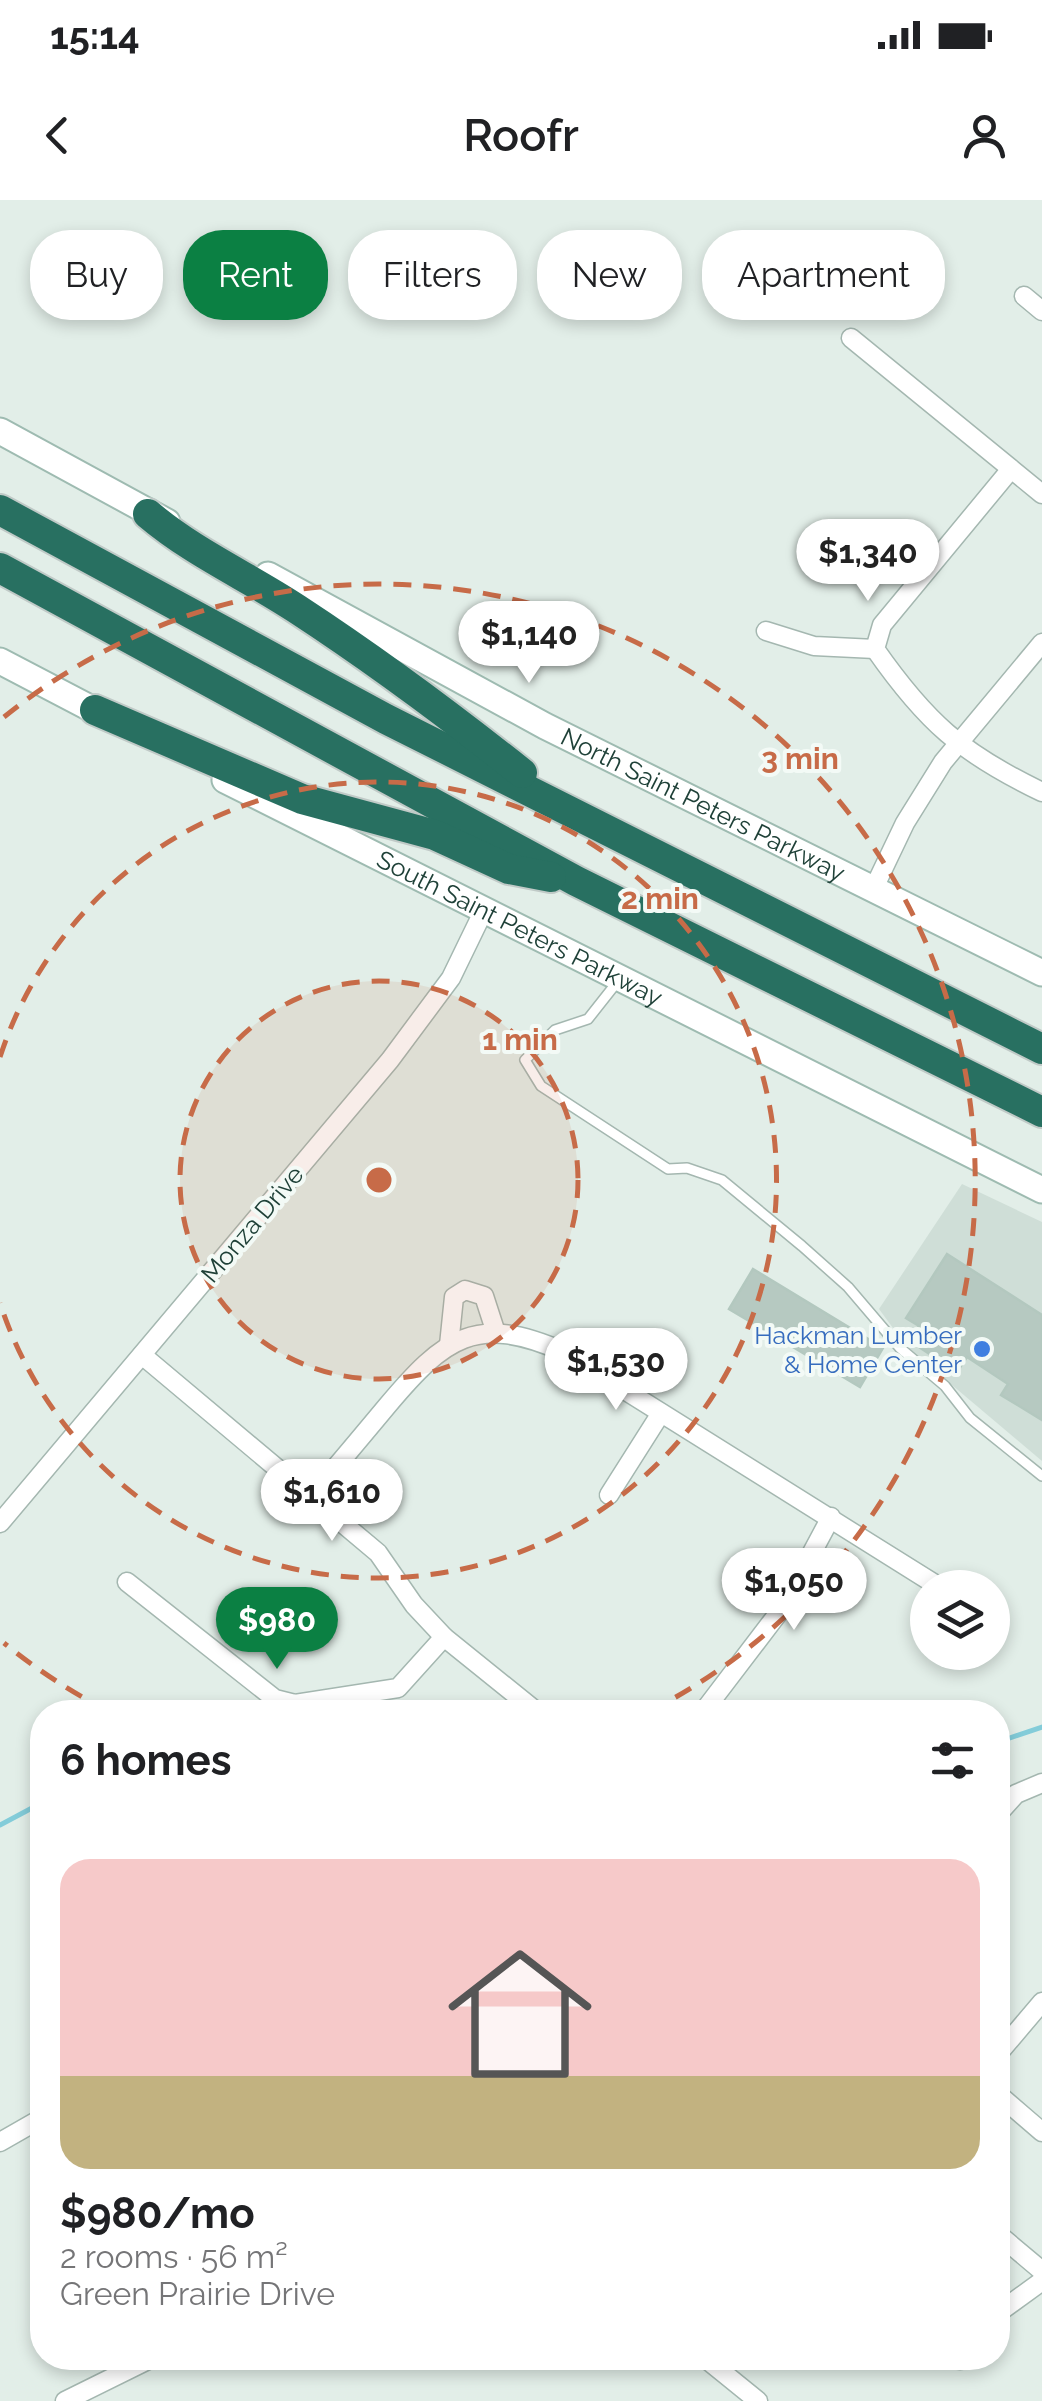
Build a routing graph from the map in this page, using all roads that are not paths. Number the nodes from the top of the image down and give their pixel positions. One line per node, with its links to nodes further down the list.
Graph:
1 (1024, 296): 2 (street)
2 (1042, 311)
3 (850, 338): 5 (street)
4 (0, 432): 8 (main road, North Saint Peters Parkway)
5 (1011, 469): 6 (street); 12 (street)
6 (1042, 494)
7 (0, 510): 17 (highway)
8 (148, 514): 17 (highway); 19 (main road, North Saint Peters Parkway)
9 (0, 568): 18 (highway)
10 (766, 631): 12 (street)
11 (1042, 643): 15 (street)
12 (875, 649): 15 (street)
13 (0, 661): 14 (main road, South Saint Peters Parkway)
14 (95, 710): 18 (highway); 20 (main road, South Saint Peters Parkway)
15 (957, 745): 16 (street); 19 (street)
16 (1042, 792)
17 (571, 812): 23 (highway)
18 (576, 881): 24 (highway)
19 (873, 890): 21 (main road, North Saint Peters Parkway)
20 (484, 910): 22 (main road, South Saint Peters Parkway); 28 (street, Monza Drive)
21 (1042, 973)
22 (620, 979): 25 (main road, South Saint Peters Parkway); 30 (lane)
23 (1042, 1049)
24 (1042, 1112)
25 (1042, 1190)
26 (496, 1334): 27 (street); 27 (street); 29 (street)
27 (448, 1345): 32 (street)
28 (142, 1355): 32 (street); 34 (street, Monza Drive)
29 (662, 1413): 31 (street); 33 (street)
30 (1042, 1476)
31 (609, 1495)
32 (312, 1496): 37 (street)
33 (830, 1517): 35 (street); 41 (street)
34 (0, 1523)
35 (913, 1570)
36 (128, 1582): 38 (street)
37 (444, 1637): 39 (street); 40 (street)
38 (286, 1700)
39 (321, 1700)
40 (522, 1700)
41 (712, 1700)
42 (1042, 1783): 43 (street)
43 (1010, 1801)
44 (1042, 2002): 45 (street)
45 (1010, 2040)
46 (1010, 2104): 48 (street)
47 (30, 2125): 49 (street)
48 (1042, 2132)
49 (0, 2142)
50 (1010, 2244): 51 (street)
51 (1042, 2271)
52 (1042, 2281): 53 (street)
53 (1010, 2304)
54 (128, 2370): 56 (street)
55 (720, 2370): 57 (street)
56 (65, 2401)
57 (758, 2401)

